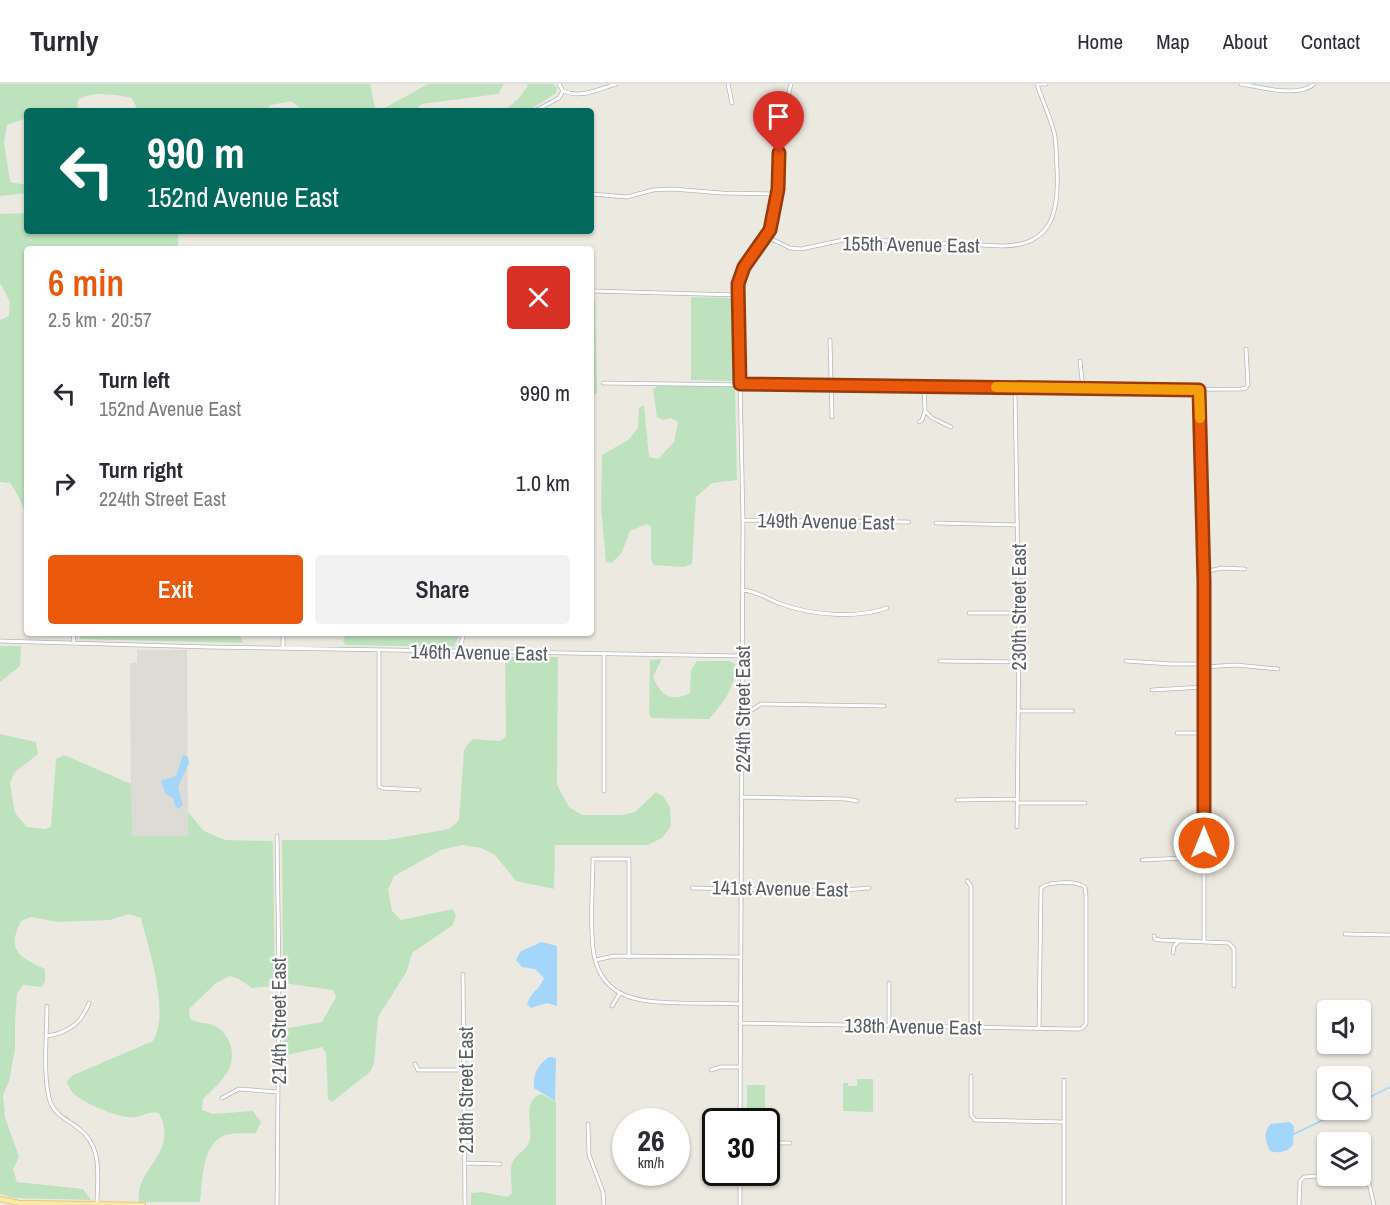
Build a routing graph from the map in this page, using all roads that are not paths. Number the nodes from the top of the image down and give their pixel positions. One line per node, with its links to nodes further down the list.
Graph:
1 (559, 84): 9 (street)
2 (616, 84): 9 (street)
3 (728, 84): 10 (street)
4 (791, 84): 13 (street)
5 (1037, 84): 6 (street); 14 (street, 155th Avenue East)
6 (1046, 84)
7 (1241, 84): 8 (street)
8 (1314, 84)
9 (563, 91): 11 (street)
10 (732, 103)
11 (541, 108)
12 (594, 194): 13 (street)
13 (777, 194): 14 (street)
14 (767, 237): 16 (street, 224th Street East)
15 (594, 291): 16 (street)
16 (738, 295): 21 (street, 224th Street East)
17 (830, 340): 22 (street)
18 (1246, 349): 26 (street)
19 (1080, 361): 25 (street)
20 (603, 382): 21 (street)
21 (740, 384): 22 (street); 31 (street, 224th Street East)
22 (831, 386): 23 (street); 28 (street)
23 (924, 387): 24 (street); 27 (street)
24 (1016, 388): 25 (street); 34 (street, 230th Street East)
25 (1083, 389): 26 (street)
26 (1199, 390): 36 (street)
27 (926, 411): 29 (street); 29 (street)
28 (832, 417)
29 (930, 417): 30 (street)
30 (951, 427)
31 (743, 520): 32 (street, 149th Avenue East); 37 (street, 224th Street East)
32 (909, 522)
33 (936, 523): 34 (street)
34 (1018, 525): 40 (street, 230th Street East)
35 (1245, 569): 36 (street)
36 (1203, 572): 54 (street)
37 (742, 590): 38 (street); 50 (street, 224th Street East)
38 (887, 608)
39 (969, 613): 40 (street)
40 (1018, 613): 53 (street, 230th Street East)
41 (74, 636): 45 (street)
42 (283, 636): 46 (street)
43 (463, 636): 48 (street)
44 (0, 641): 45 (street, 146th Avenue East)
45 (75, 643): 46 (street, 146th Avenue East)
46 (283, 648): 47 (street, 146th Avenue East)
47 (379, 650): 48 (street, 146th Avenue East); 64 (street)
48 (459, 651): 49 (street, 146th Avenue East)
49 (604, 655): 50 (street, 146th Avenue East); 65 (street)
50 (742, 656): 61 (street, 224th Street East)
51 (940, 661): 53 (street)
52 (1126, 661): 54 (street)
53 (1018, 662): 59 (street, 230th Street East)
54 (1203, 665): 55 (street); 56 (street)
55 (1278, 669)
56 (1204, 687): 57 (street); 63 (street)
57 (1152, 690)
58 (884, 706): 61 (street)
59 (1018, 711): 60 (street); 69 (street, 230th Street East)
60 (1073, 711)
61 (742, 716): 66 (street, 224th Street East)
62 (1177, 733): 63 (street)
63 (1204, 733): 73 (street)
64 (419, 790)
65 (603, 791)
66 (742, 797): 68 (street); 77 (street, 224th Street East)
67 (957, 800): 69 (street)
68 (856, 801)
69 (1018, 801): 70 (street); 71 (street, 230th Street East)
70 (1085, 803)
71 (1017, 827)
72 (277, 837): 107 (street, 214th Street East)
73 (1204, 857): 74 (street); 82 (street)
74 (1142, 860)
75 (967, 881): 98 (street)
76 (692, 888): 77 (street, 141st Avenue East)
77 (741, 888): 78 (street, 141st Avenue East); 86 (street, 224th Street East)
78 (869, 888)
79 (1345, 934): 80 (street)
80 (1390, 935)
81 (1154, 936): 83 (street)
82 (1204, 941): 83 (street); 90 (street)
83 (1178, 942): 84 (street)
84 (1173, 954)
85 (629, 957): 86 (street); 87 (street); 87 (street)
86 (741, 957): 93 (street, 224th Street East)
87 (595, 960): 91 (street)
88 (463, 975): 103 (street, 218th Street East)
89 (889, 983): 97 (street)
90 (1234, 986)
91 (620, 993): 93 (street); 95 (street)
92 (89, 1003): 100 (street)
93 (740, 1004): 96 (street, 224th Street East)
94 (47, 1006): 100 (street)
95 (612, 1006)
96 (740, 1023): 97 (street, 138th Avenue East); 102 (street, 224th Street East)
97 (889, 1025): 98 (street, 138th Avenue East)
98 (971, 1027): 99 (street, 138th Avenue East)
99 (1040, 1028): 99 (street, 138th Avenue East)
100 (47, 1036): 120 (street)
101 (415, 1064): 103 (street)
102 (740, 1067): 104 (street); 109 (street, 224th Street East)
103 (464, 1070): 114 (street, 218th Street East)
104 (711, 1070)
105 (971, 1076): 110 (street)
106 (1064, 1080): 110 (street)
107 (278, 1092): 108 (street); 122 (street, 214th Street East)
108 (222, 1098)
109 (740, 1108)
110 (1064, 1122): 126 (street)
111 (588, 1124): 124 (street)
112 (780, 1143): 113 (street)
113 (790, 1143)
114 (465, 1163): 115 (street); 123 (street, 218th Street East)
115 (500, 1164)
116 (1317, 1176): 127 (street)
117 (740, 1186): 125 (street)
118 (1370, 1186): 128 (street)
119 (0, 1199): 120 (main road)
120 (97, 1205): 121 (main road)
121 (143, 1205)
122 (277, 1205)
123 (465, 1205)
124 (604, 1205)
125 (740, 1205)
126 (1064, 1205)
127 (1299, 1205)
128 (1374, 1205)

